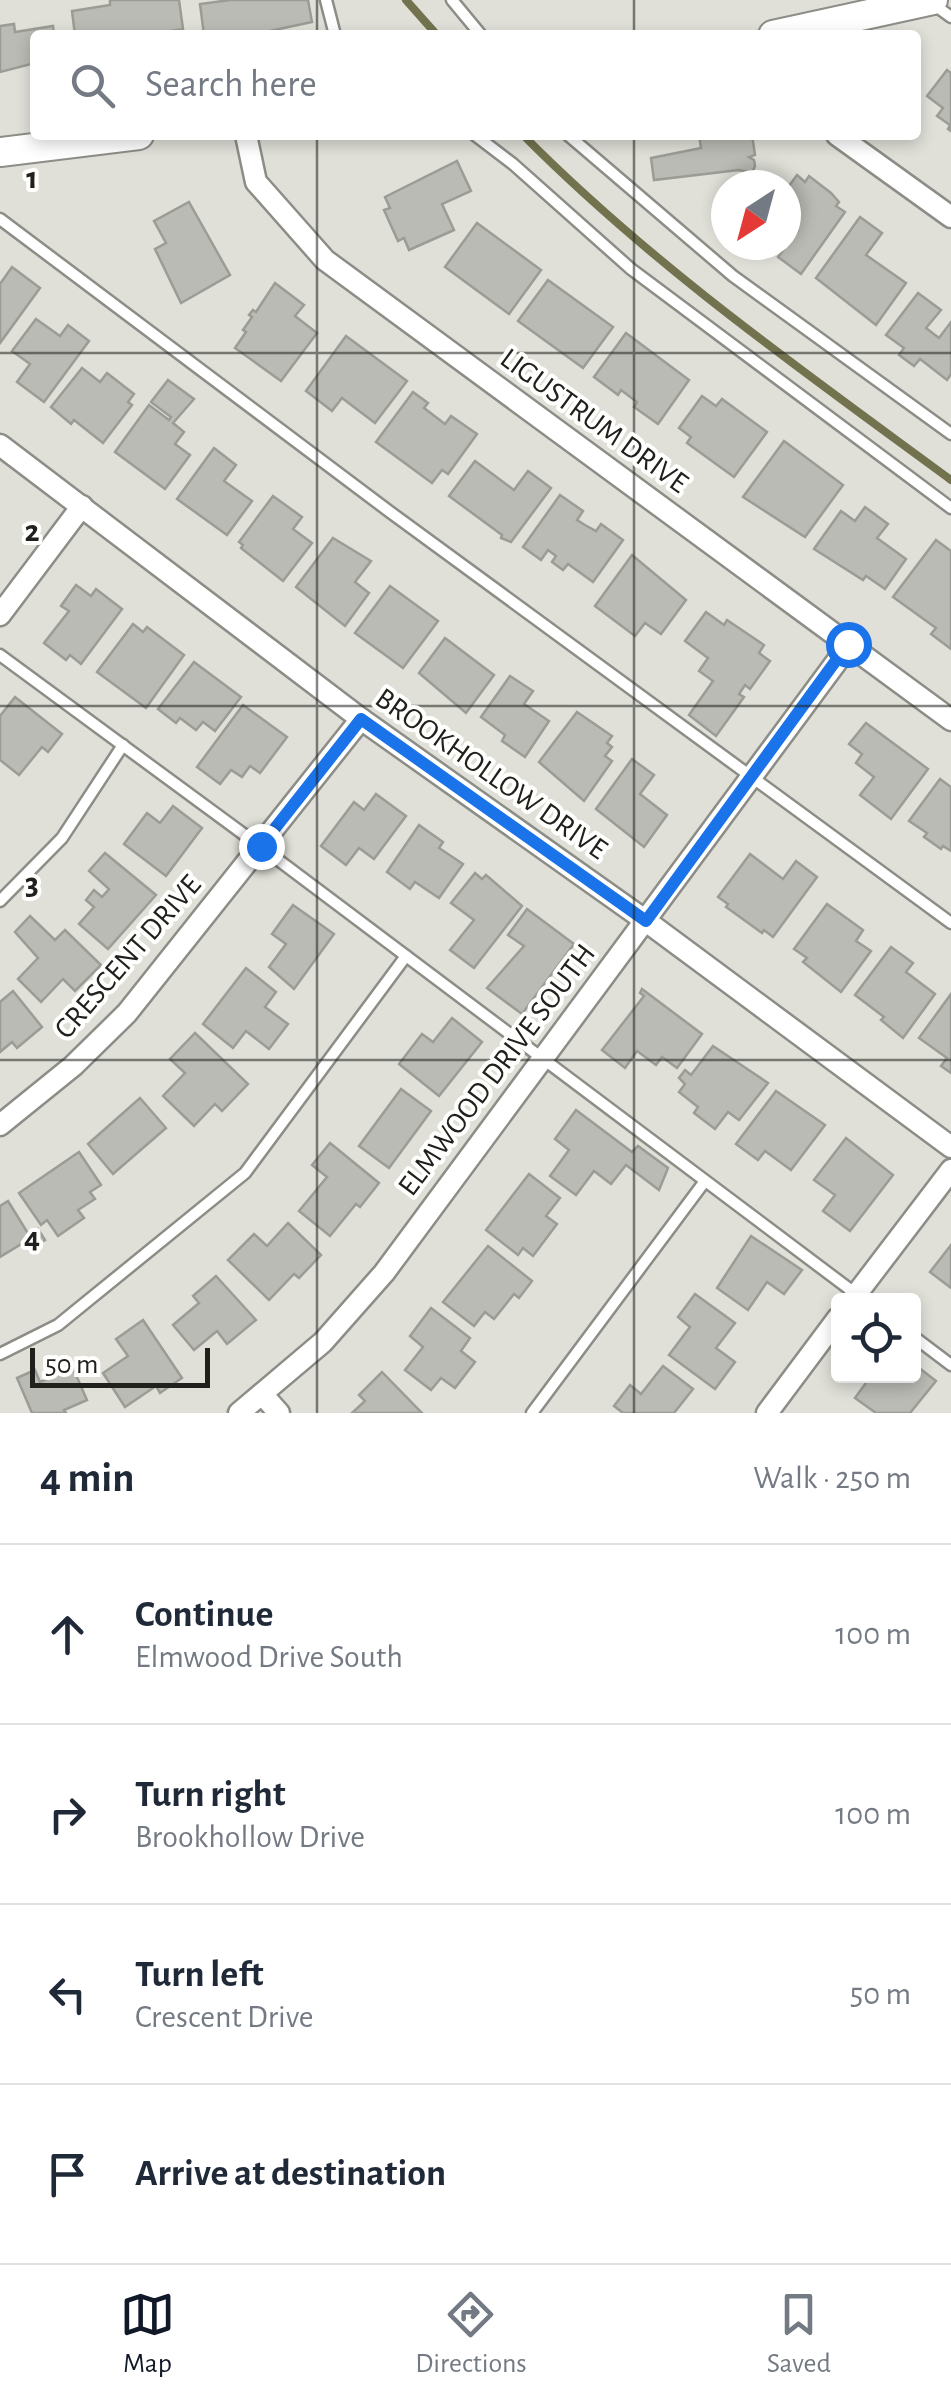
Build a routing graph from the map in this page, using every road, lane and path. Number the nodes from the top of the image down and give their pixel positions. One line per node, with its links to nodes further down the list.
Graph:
1 (326, 0): 5 (lane)
2 (452, 0): 6 (lane)
3 (930, 0): 4 (lane); 7 (main road)
4 (951, 17)
5 (335, 30)
6 (477, 30)
7 (799, 30)
8 (98, 140): 13 (main road)
9 (247, 140): 21 (street, LIGUSTRUM DRIVE)
10 (482, 140): 19 (lane)
11 (574, 140): 16 (lane)
12 (844, 140): 14 (street)
13 (0, 152)
14 (951, 217)
15 (0, 219): 26 (lane)
16 (951, 434)
17 (0, 445): 18 (street, BROOKHOLLOW DRIVE)
18 (82, 506): 20 (street); 23 (street, BROOKHOLLOW DRIVE)
19 (951, 508)
20 (0, 615)
21 (848, 644): 24 (street, LIGUSTRUM DRIVE); 26 (street, ELMWOOD DRIVE SOUTH)
22 (0, 655): 25 (lane)
23 (361, 719): 27 (street, CRESCENT DRIVE); 29 (street, BROOKHOLLOW DRIVE)
24 (951, 720)
25 (122, 745): 27 (lane); 28 (lane)
26 (752, 776): 29 (street, ELMWOOD DRIVE SOUTH); 30 (lane)
27 (261, 846): 31 (lane); 33 (street, CRESCENT DRIVE)
28 (0, 901)
29 (646, 921): 32 (street, ELMWOOD DRIVE SOUTH); 34 (street, BROOKHOLLOW DRIVE)
30 (951, 923)
31 (406, 956): 32 (lane); 41 (lane)
32 (543, 1059): 36 (lane); 43 (street, ELMWOOD DRIVE SOUTH)
33 (0, 1125)
34 (951, 1146)
35 (951, 1170): 38 (street)
36 (705, 1181): 37 (lane); 46 (lane)
37 (851, 1293)
38 (862, 1293)
39 (831, 1327): 47 (street)
40 (921, 1342): 42 (lane)
41 (0, 1354)
42 (951, 1365)
43 (262, 1394): 44 (street, ELMWOOD DRIVE SOUTH); 45 (street)
44 (240, 1413)
45 (279, 1413)
46 (532, 1413)
47 (766, 1413)

